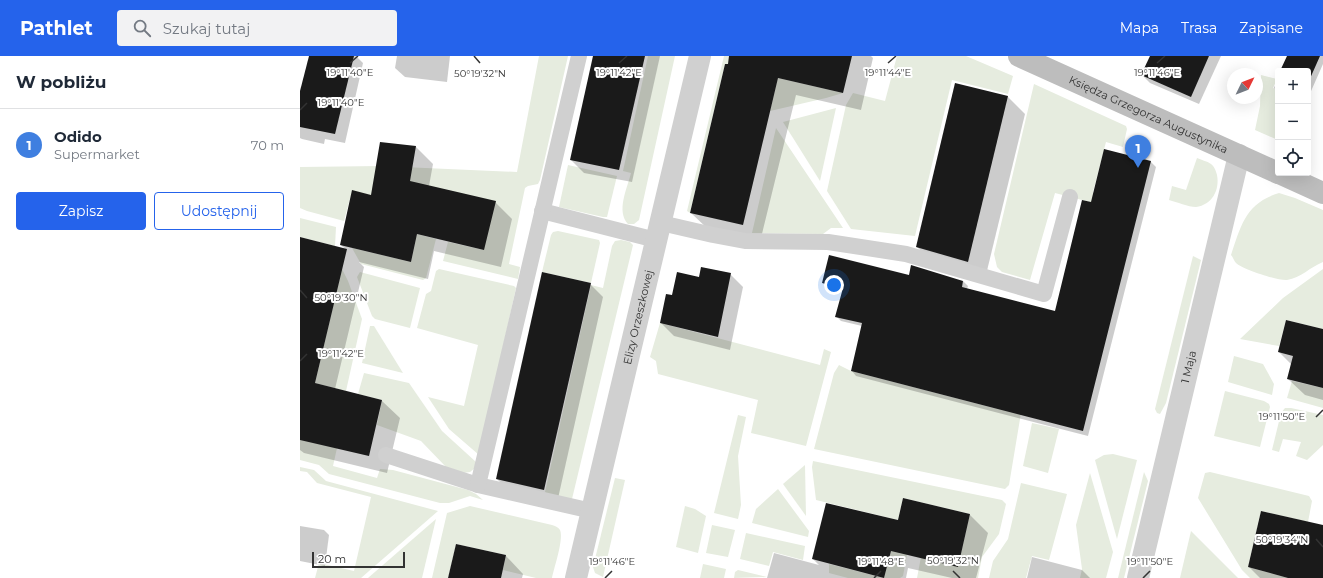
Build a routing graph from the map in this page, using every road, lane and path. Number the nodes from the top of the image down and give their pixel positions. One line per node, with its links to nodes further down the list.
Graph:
1 (579, 56): 9 (lane)
2 (700, 56): 10 (street, Elizy Orzeszkowej)
3 (1019, 56): 4 (street, Księdza Grzegorza Augustynika)
4 (1239, 155): 5 (street, Księdza Grzegorza Augustynika); 15 (street, 1 Maja)
5 (1275, 172)
6 (1285, 176): 7 (street, Księdza Grzegorza Augustynika)
7 (1323, 193)
8 (1070, 197): 10 (lane)
9 (542, 211): 10 (lane); 12 (lane)
10 (658, 232): 13 (street, Elizy Orzeszkowej)
11 (386, 455): 12 (lane)
12 (478, 485): 13 (lane)
13 (592, 511): 14 (street, Elizy Orzeszkowej)
14 (576, 578)
15 (1138, 578)

